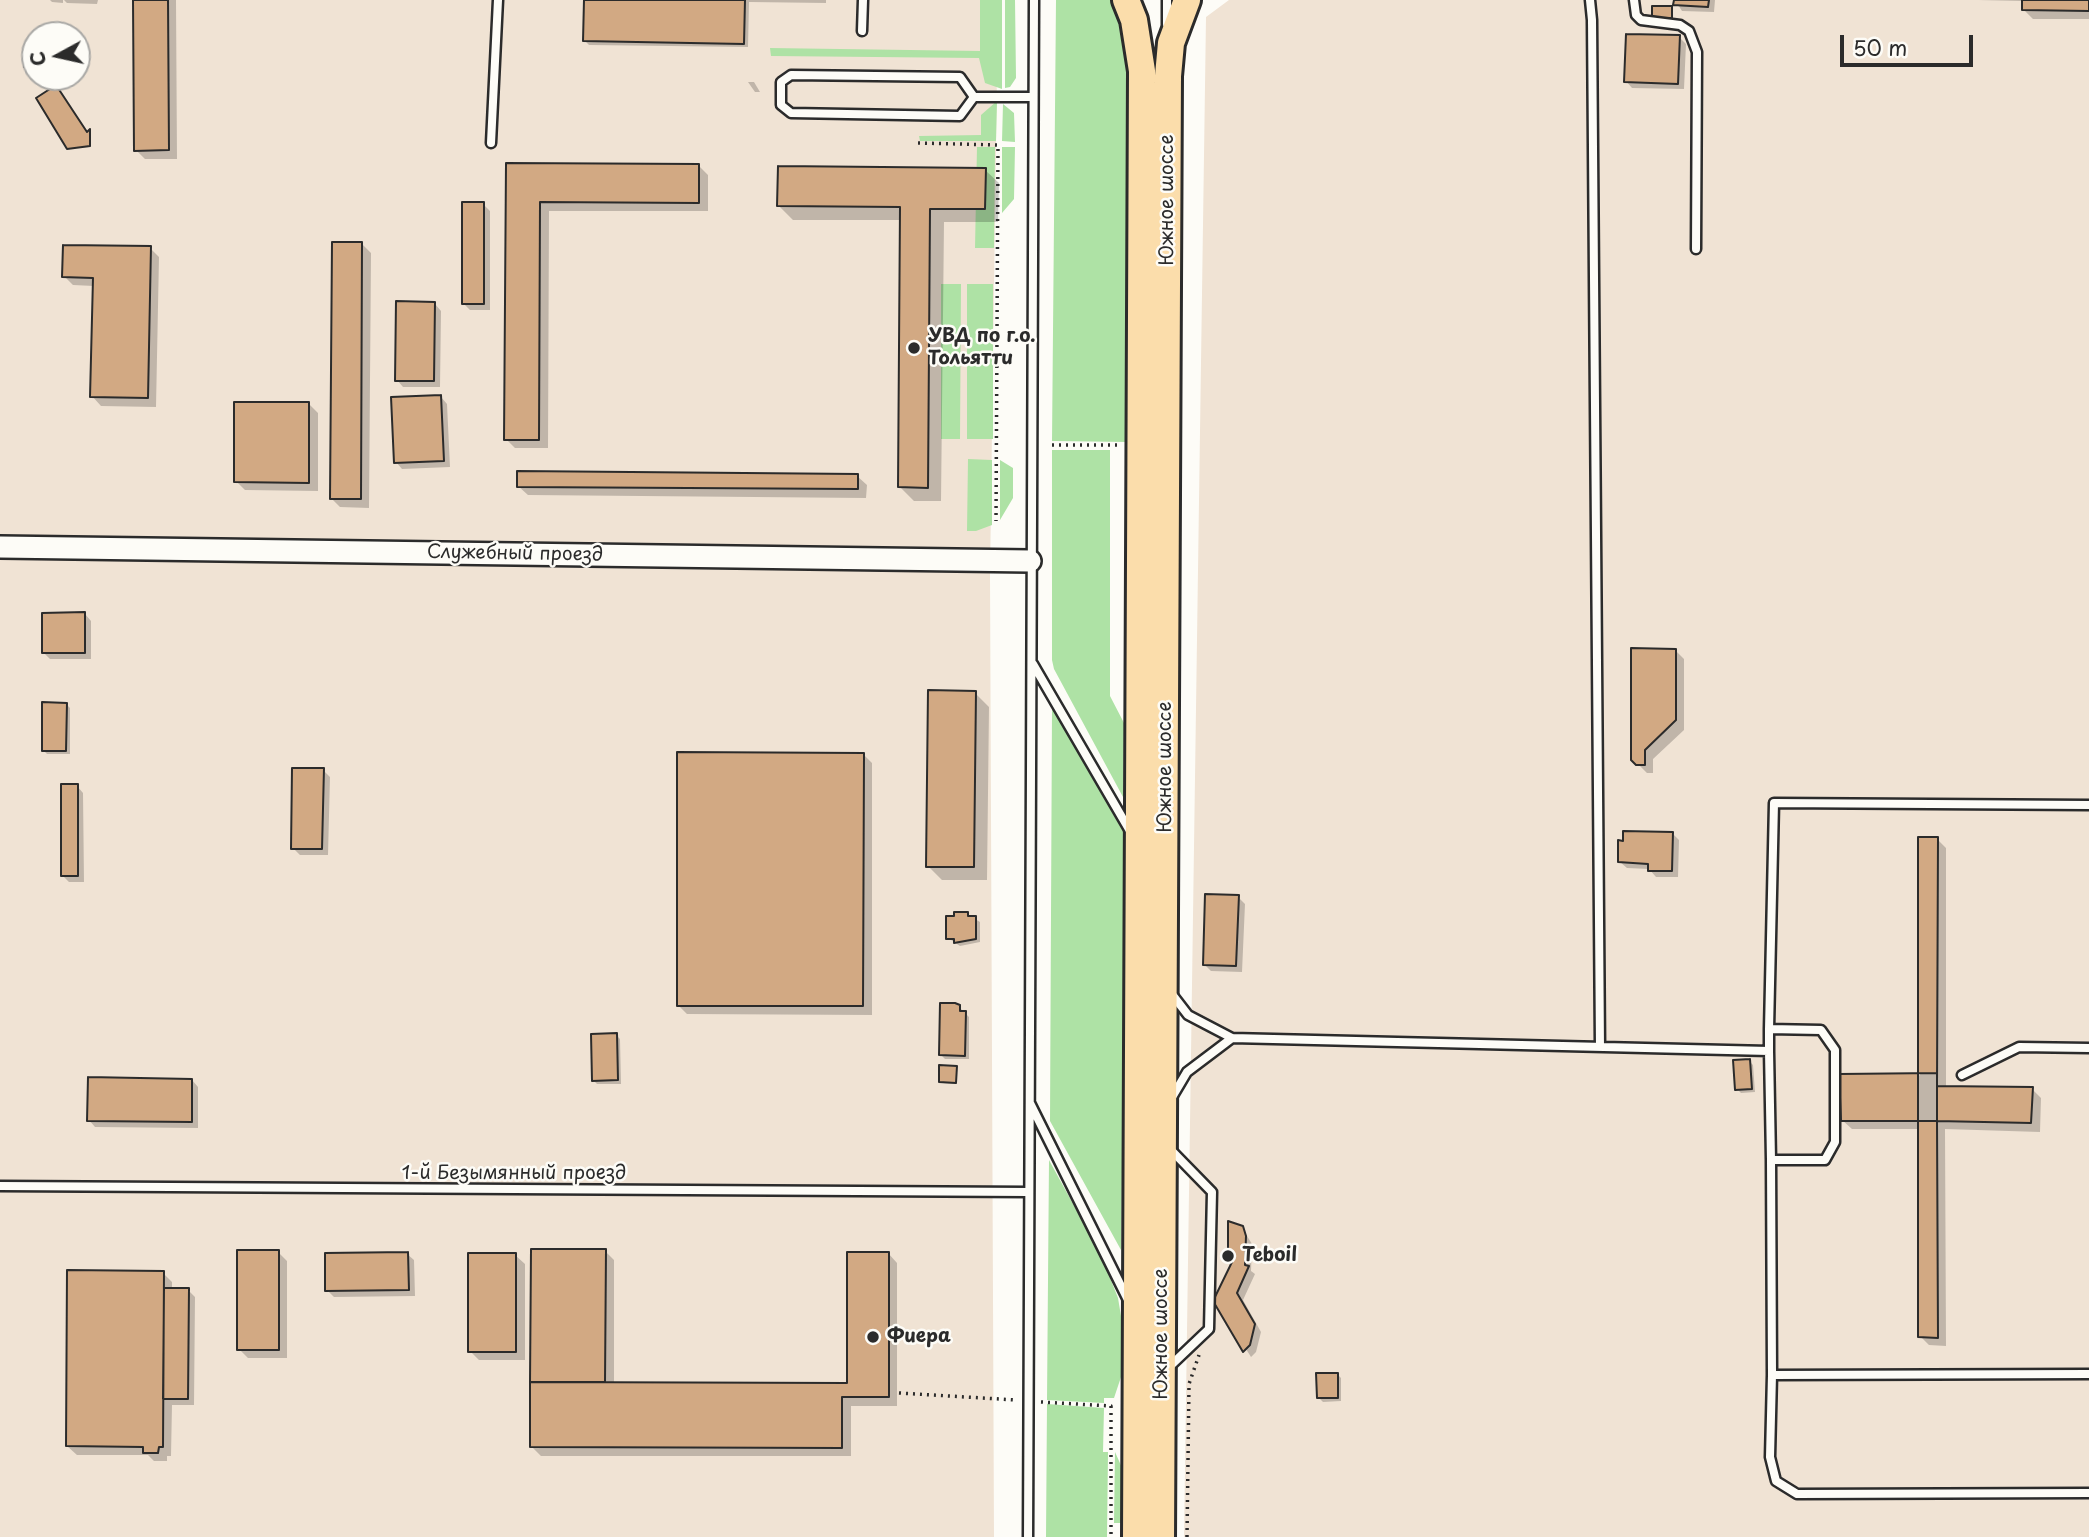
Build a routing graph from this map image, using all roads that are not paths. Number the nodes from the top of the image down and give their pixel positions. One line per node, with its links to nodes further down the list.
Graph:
1 (498, 0): 13 (lane)
2 (863, 0): 9 (lane)
3 (1034, 0): 12 (lane)
4 (1167, 0): 10 (lane)
5 (1187, 0): 10 (main road, Южное шоссе)
6 (1590, 0): 23 (lane)
7 (1634, 0): 14 (lane)
8 (1134, 6): 19 (main road, Южное шоссе)
9 (862, 31)
10 (1168, 76): 20 (main road, Южное шоссе)
11 (974, 97): 11 (lane); 12 (lane)
12 (1033, 97): 16 (lane)
13 (491, 143)
14 (1696, 249)
15 (0, 547): 16 (street, Служебный проезд)
16 (1030, 561): 17 (lane)
17 (1032, 661): 19 (lane); 27 (lane)
18 (2089, 805): 21 (lane)
19 (1140, 848): 33 (main road, Южное шоссе)
20 (1165, 985): 22 (lane); 28 (main road, Южное шоссе)
21 (1769, 1029): 25 (lane); 30 (lane)
22 (1232, 1038): 23 (lane); 28 (lane)
23 (1601, 1047): 25 (lane)
24 (2089, 1048): 26 (lane)
25 (1769, 1051): 30 (lane)
26 (1962, 1075)
27 (1029, 1101): 32 (lane); 33 (lane)
28 (1164, 1112): 29 (main road, Южное шоссе)
29 (1163, 1141): 34 (main road, Южное шоссе); 34 (lane)
30 (1771, 1160): 36 (lane)
31 (0, 1186): 32 (lane, 1-й Безымянный проезд)
32 (1029, 1192): 38 (lane)
33 (1136, 1317): 39 (main road, Южное шоссе)
34 (1161, 1374): 40 (main road, Южное шоссе)
35 (2089, 1374): 36 (lane)
36 (1772, 1375): 37 (lane)
37 (2089, 1493)
38 (1028, 1537)
39 (1136, 1537)
40 (1161, 1537)

